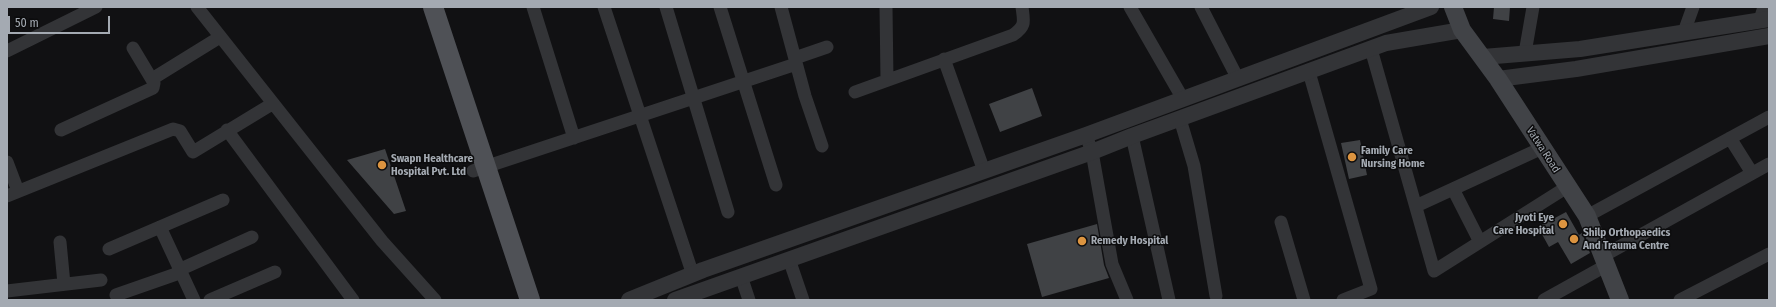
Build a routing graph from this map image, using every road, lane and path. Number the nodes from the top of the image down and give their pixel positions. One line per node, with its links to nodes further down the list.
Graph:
1 (96, 7): 26 (street)
2 (197, 7): 22 (street)
3 (420, 7): 55 (main road)
4 (433, 7): 55 (main road)
5 (534, 7): 48 (street)
6 (604, 7): 41 (street)
7 (666, 7): 38 (street)
8 (720, 7): 36 (street)
9 (781, 7): 30 (street)
10 (886, 7): 35 (street)
11 (1022, 7): 29 (street)
12 (1130, 7): 39 (street)
13 (1200, 7): 33 (street)
14 (1431, 7): 33 (street)
15 (1453, 7): 19 (main road, Vatwa Road)
16 (1533, 7): 27 (street)
17 (1693, 7): 20 (street)
18 (1764, 15): 20 (street)
19 (1462, 30): 25 (street); 28 (main road, Vatwa Road)
20 (1684, 32): 27 (street)
21 (1769, 36): 34 (street)
22 (220, 37): 32 (street); 40 (street)
23 (827, 47): 30 (street)
24 (132, 48): 32 (street)
25 (1371, 49): 31 (street); 63 (street)
26 (7, 51)
27 (1525, 53): 28 (street)
28 (1483, 57): 34 (main road, Vatwa Road)
29 (944, 59): 35 (street); 56 (street)
30 (795, 61): 36 (street); 50 (street)
31 (1308, 72): 43 (street); 97 (street)
32 (152, 79): 44 (street)
33 (1238, 79): 39 (street)
34 (1498, 79): 51 (main road, Vatwa Road)
35 (887, 80): 37 (street)
36 (743, 82): 38 (street); 58 (street)
37 (855, 92)
38 (694, 98): 41 (street); 64 (street)
39 (1183, 99): 46 (street)
40 (272, 104): 45 (street); 87 (street)
41 (640, 116): 48 (street); 77 (street)
42 (1769, 117): 49 (street)
43 (1180, 119): 47 (street); 83 (street)
44 (61, 130)
45 (227, 130): 61 (street); 86 (street)
46 (1086, 135): 52 (street); 56 (street)
47 (1132, 136): 52 (street); 95 (street)
48 (574, 138): 55 (street)
49 (1730, 138): 57 (street); 65 (street)
50 (822, 146)
51 (1542, 148): 59 (main road, Vatwa Road); 60 (street)
52 (1092, 152): 73 (street); 94 (street)
53 (7, 162): 61 (street)
54 (1769, 164): 57 (street)
55 (479, 169): 88 (main road); 89 (main road)
56 (984, 171): 77 (street)
57 (1752, 173): 74 (street)
58 (776, 185)
59 (1567, 187): 65 (main road, Vatwa Road); 70 (street)
60 (1453, 189): 63 (street); 70 (street)
61 (13, 194)
62 (223, 200): 67 (street)
63 (1416, 206): 70 (street)
64 (728, 212)
65 (1587, 216): 74 (main road, Vatwa Road)
66 (1281, 222): 96 (street)
67 (160, 227): 71 (street); 75 (street)
68 (252, 236): 75 (street)
69 (60, 242): 80 (street)
70 (1480, 242)
71 (109, 249)
72 (1769, 254): 100 (street)
73 (789, 259): 78 (street); 93 (street)
74 (1605, 260): 98 (street); 99 (main road, Vatwa Road)
75 (182, 271): 82 (street); 84 (street)
76 (275, 272): 85 (street)
77 (693, 274): 90 (street)
78 (741, 276): 91 (street); 92 (street)
79 (101, 280): 80 (street)
80 (64, 284): 81 (street)
81 (7, 291)
82 (116, 295)
83 (1216, 296)
84 (194, 300)
85 (210, 300)
86 (353, 300)
87 (435, 300)
88 (516, 300)
89 (530, 300)
90 (629, 300)
91 (675, 300)
92 (749, 300)
93 (803, 300)
94 (1127, 300)
95 (1169, 300)
96 (1304, 300)
97 (1343, 300)
98 (1544, 300)
99 (1620, 300)
100 (1680, 300)

